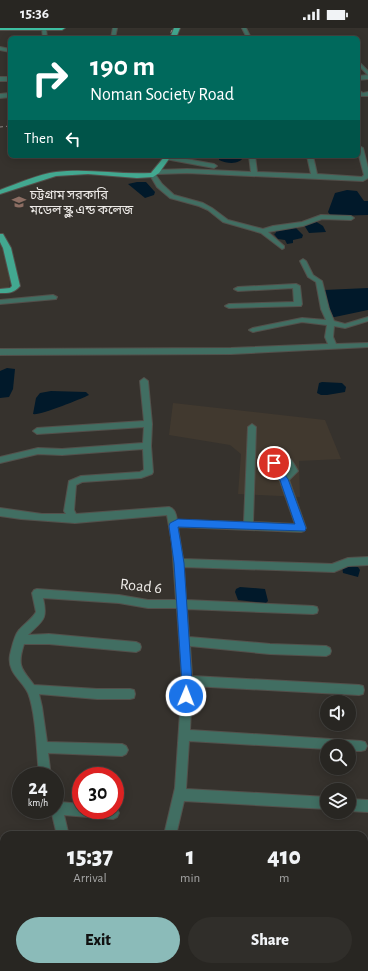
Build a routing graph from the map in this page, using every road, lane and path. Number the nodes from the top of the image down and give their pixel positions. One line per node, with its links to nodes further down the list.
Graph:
1 (62, 28): 3 (highway)
2 (0, 29): 3 (highway)
3 (44, 29)
4 (360, 64): 5 (street)
5 (368, 74)
6 (360, 93): 7 (street)
7 (368, 94)
8 (360, 151): 14 (street)
9 (167, 158): 15 (main road)
10 (173, 158): 13 (street)
11 (252, 158): 16 (street)
12 (310, 158): 17 (street)
13 (214, 166)
14 (367, 172): 17 (street)
15 (155, 174): 16 (street); 18 (main road); 20 (street)
16 (254, 174): 17 (street)
17 (314, 176)
18 (0, 192)
19 (351, 218): 20 (street)
20 (264, 231): 22 (street)
21 (0, 236): 25 (main road)
22 (282, 247)
23 (303, 261): 30 (street)
24 (238, 289): 28 (street)
25 (0, 291)
26 (53, 297): 27 (street)
27 (0, 302)
28 (228, 306)
29 (368, 319): 30 (street)
30 (331, 323): 31 (street); 33 (street)
31 (253, 330)
32 (368, 345): 33 (street)
33 (333, 346): 34 (street)
34 (0, 352)
35 (144, 381): 36 (street)
36 (148, 424): 38 (street); 39 (street)
37 (252, 426): 44 (street)
38 (37, 431)
39 (147, 446): 40 (street); 43 (street)
40 (0, 460)
41 (284, 479): 44 (street)
42 (0, 512): 43 (street)
43 (75, 519): 45 (street)
44 (248, 525): 45 (street)
45 (174, 526): 47 (street)
46 (368, 561): 47 (street)
47 (179, 563): 48 (street)
48 (182, 604): 49 (street, Road 6); 50 (street, Road 6); 51 (street)
49 (313, 610)
50 (19, 640): 52 (street); 55 (street)
51 (184, 641): 53 (street); 54 (street)
52 (136, 647)
53 (326, 652)
54 (187, 681): 56 (street); 58 (street)
55 (32, 690): 57 (street); 60 (street)
56 (359, 690)
57 (130, 694)
58 (184, 735): 59 (street); 63 (street)
59 (361, 746)
60 (42, 747): 61 (street); 62 (street)
61 (122, 750)
62 (44, 767)
63 (180, 795): 64 (street); 69 (street)
64 (320, 803)
65 (356, 805): 66 (street)
66 (368, 806)
67 (59, 819): 68 (street)
68 (62, 831)
69 (171, 831)

